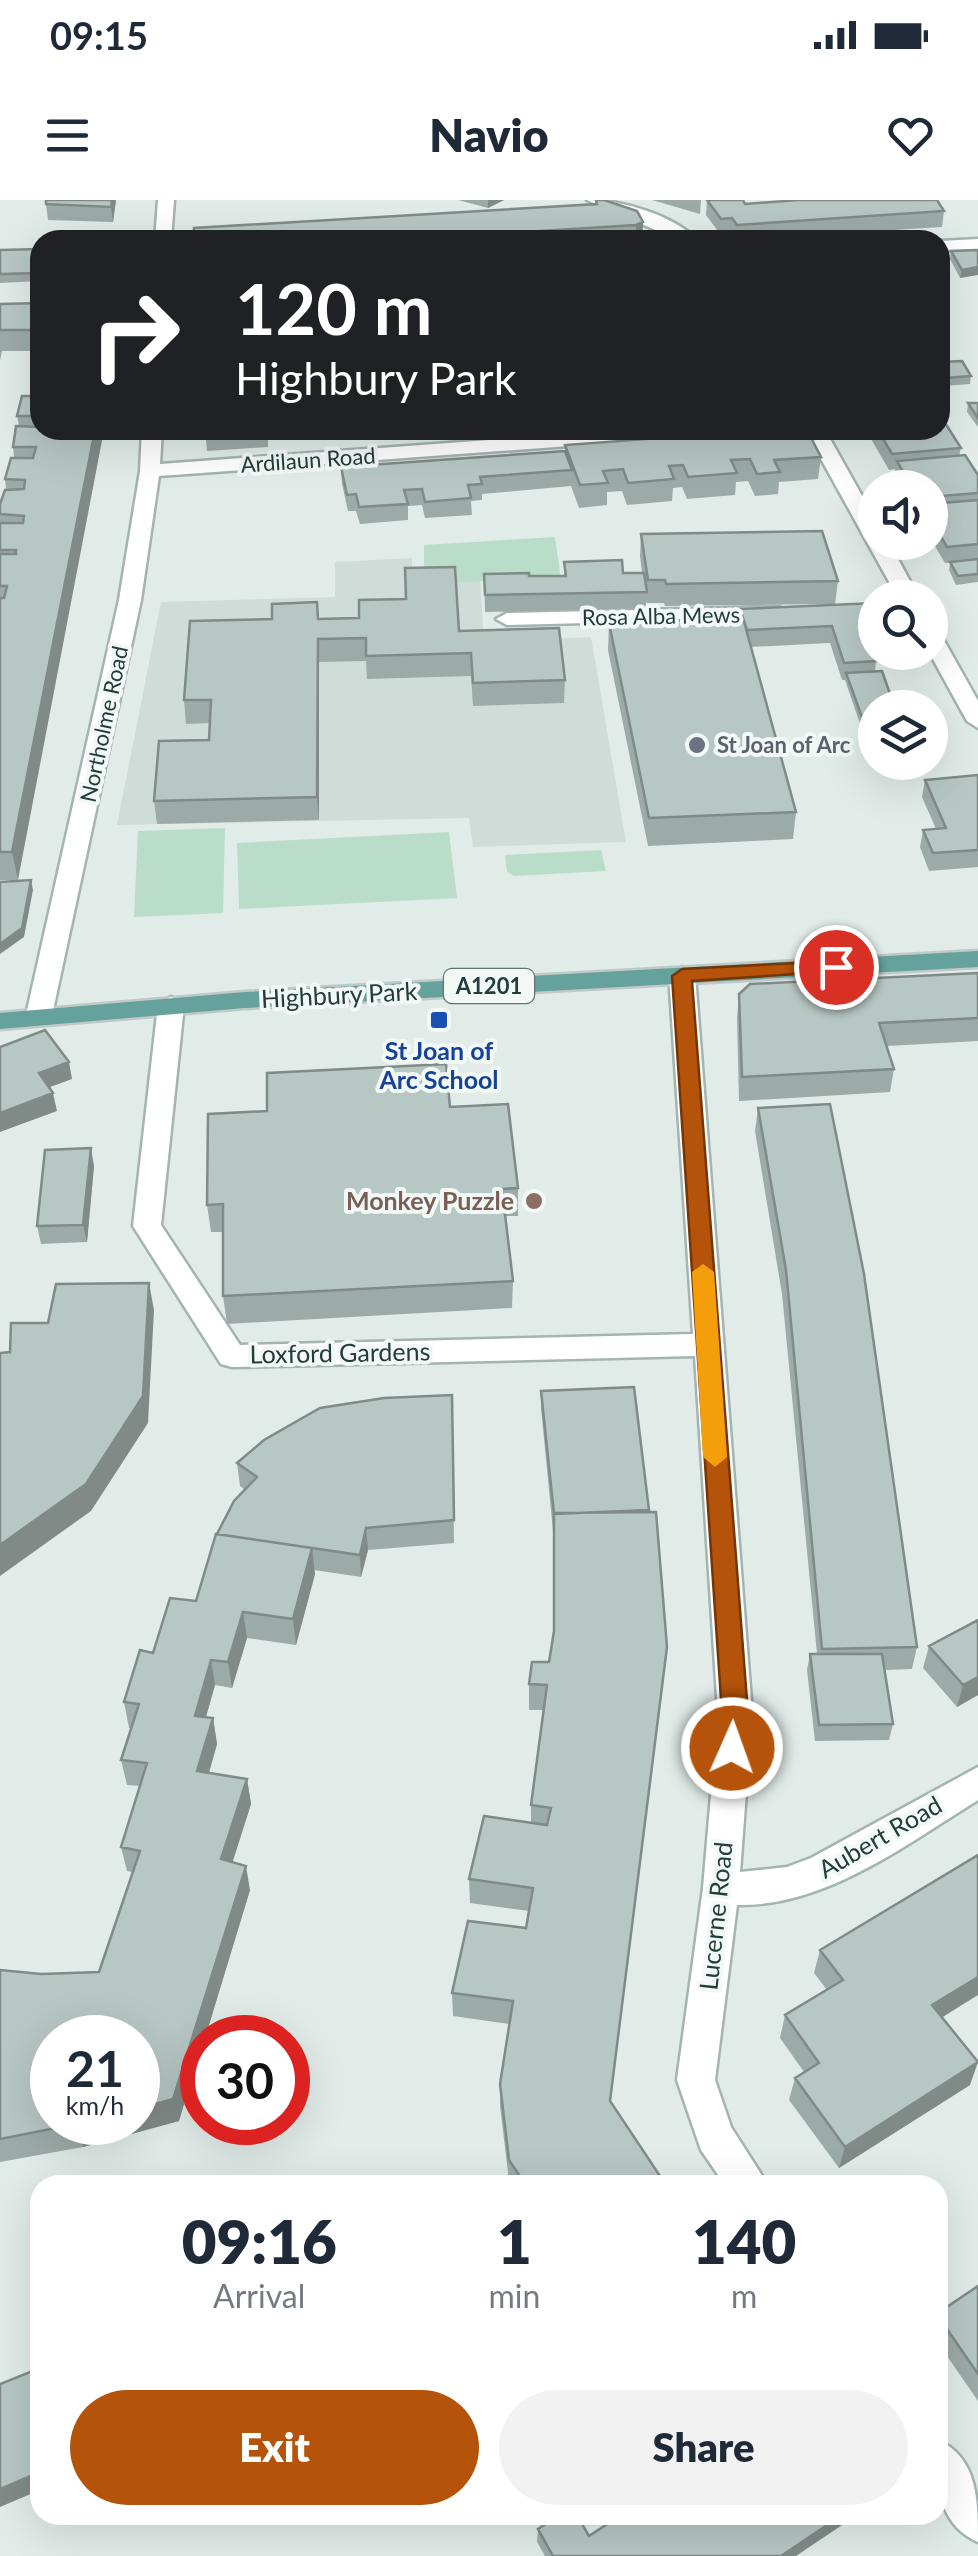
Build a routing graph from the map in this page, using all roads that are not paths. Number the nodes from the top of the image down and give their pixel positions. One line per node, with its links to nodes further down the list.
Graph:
1 (166, 200): 3 (street)
2 (596, 200): 4 (street)
3 (164, 230)
4 (672, 230)
5 (978, 244): 6 (street)
6 (950, 245)
7 (152, 440): 10 (street, Northolme Road)
8 (570, 440): 10 (street, Ardilaun Road)
9 (821, 440): 11 (street)
10 (150, 471): 19 (street, Northolme Road)
11 (858, 508)
12 (798, 613): 13 (street, Rosa Alba Mews)
13 (507, 619)
14 (948, 668): 15 (street)
15 (978, 721)
16 (978, 958): 17 (main road, Highbury Park / A1201)
17 (682, 976): 18 (main road, Highbury Park / A1201); 21 (street, Lucerne Road)
18 (171, 1005): 19 (main road, Highbury Park / A1201); 21 (street, Loxford Gardens)
19 (39, 1015): 20 (main road, Highbury Park / A1201)
20 (0, 1020)
21 (706, 1344): 23 (street, Lucerne Road)
22 (978, 1782): 23 (street, Aubert Road)
23 (721, 1888): 24 (street, Lucerne Road)
24 (741, 2175)
25 (948, 2475): 26 (street)
26 (978, 2520)

